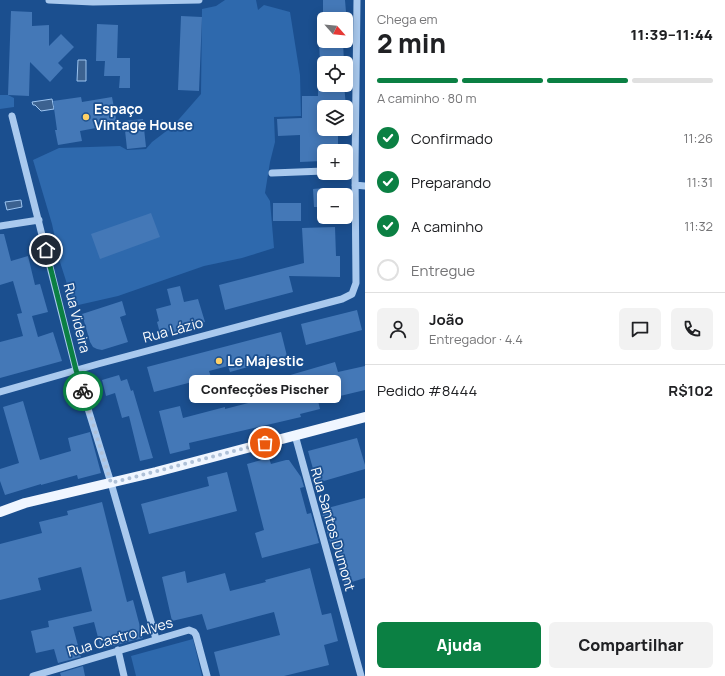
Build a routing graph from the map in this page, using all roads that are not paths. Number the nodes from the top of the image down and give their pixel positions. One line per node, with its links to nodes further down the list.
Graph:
1 (49, 0): 2 (street)
2 (199, 0)
3 (357, 0): 5 (street)
4 (12, 116): 10 (street, Rua Videira)
5 (355, 170): 8 (street)
6 (317, 171): 7 (street)
7 (272, 173)
8 (355, 185): 9 (street); 12 (street, Rua Lázio)
9 (365, 186)
10 (39, 220): 11 (street); 12 (street, Rua Videira)
11 (0, 226)
12 (76, 370): 13 (street, Rua Lázio); 16 (street, Rua Videira)
13 (0, 392)
14 (365, 417): 15 (main road)
15 (295, 436): 16 (main road); 23 (street, Rua Santos Dumont)
16 (111, 483): 17 (main road); 18 (street, Rua Videira)
17 (0, 512)
18 (156, 640): 19 (street, Rua Castro Alves); 22 (street, Rua Castro Alves)
19 (118, 650): 20 (street, Rua Castro Alves); 21 (street)
20 (33, 676)
21 (124, 676)
22 (207, 676)
23 (361, 676)

